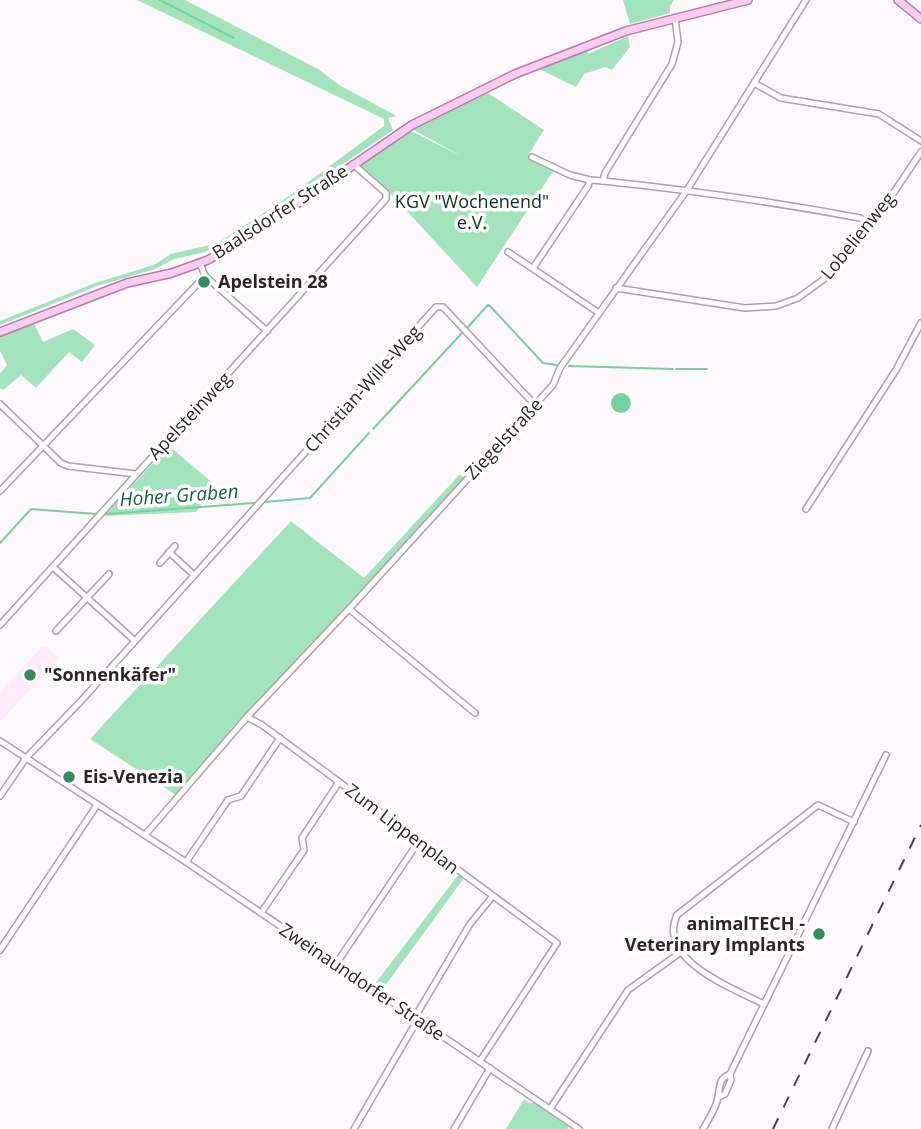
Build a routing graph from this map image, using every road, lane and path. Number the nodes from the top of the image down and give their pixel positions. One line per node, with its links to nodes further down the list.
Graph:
1 (748, 0): 4 (main road, Baalsdorfer Straße)
2 (806, 0): 6 (street, Ziegelstraße)
3 (898, 0): 5 (main road)
4 (675, 18): 10 (main road, Baalsdorfer Straße); 12 (street)
5 (921, 19)
6 (754, 83): 7 (street); 13 (street, Ziegelstraße)
7 (921, 141)
8 (921, 152): 14 (street, Lobelienweg)
9 (533, 157): 11 (street)
10 (353, 164): 16 (main road, Baalsdorfer Straße); 22 (street, Apelsteinweg)
11 (590, 180): 12 (street); 17 (street)
12 (603, 181): 13 (street)
13 (687, 190): 14 (street); 19 (street, Ziegelstraße)
14 (870, 223): 19 (street, Lobelienweg)
15 (508, 252): 17 (street)
16 (200, 263): 18 (street); 23 (main road, Baalsdorfer Straße)
17 (533, 268): 20 (street)
18 (205, 276): 22 (street); 28 (street)
19 (616, 288): 20 (street, Ziegelstraße)
20 (599, 313): 27 (street, Ziegelstraße)
21 (921, 323): 24 (street)
22 (267, 331): 29 (street, Apelsteinweg)
23 (0, 332)
24 (913, 338): 25 (street); 31 (street)
25 (921, 343)
26 (0, 404): 28 (street)
27 (535, 405): 37 (street, Christian-Wille-Weg); 39 (street, Ziegelstraße)
28 (44, 446): 29 (street); 30 (street)
29 (136, 474): 35 (street, Apelsteinweg)
30 (0, 491)
31 (806, 509)
32 (175, 546): 33 (street)
33 (169, 552): 34 (street); 37 (street)
34 (160, 563)
35 (53, 567): 38 (street); 40 (street, Apelsteinweg)
36 (109, 574): 38 (street)
37 (194, 575): 42 (street, Christian-Wille-Weg)
38 (88, 598): 41 (street); 42 (street)
39 (349, 609): 43 (street); 44 (street, Ziegelstraße)
40 (0, 625)
41 (57, 631)
42 (135, 641): 48 (street, Christian-Wille-Weg)
43 (475, 713)
44 (247, 717): 45 (street, Zum Lippenplan); 53 (street, Ziegelstraße)
45 (280, 738): 49 (street, Zum Lippenplan); 55 (street)
46 (0, 741): 48 (street, Zweinaundorfer Straße)
47 (886, 755): 52 (street)
48 (26, 758): 50 (street, Christian-Wille-Weg); 51 (street, Zweinaundorfer Straße)
49 (340, 782): 54 (street, Zum Lippenplan); 57 (street)
50 (0, 796)
51 (97, 805): 53 (street, Zweinaundorfer Straße); 58 (street)
52 (854, 822): 59 (street); 61 (street)
53 (145, 835): 55 (street, Zweinaundorfer Straße)
54 (419, 841): 56 (street, Zum Lippenplan); 60 (street)
55 (186, 862): 57 (street, Zweinaundorfer Straße)
56 (492, 897): 62 (street); 64 (street, Zum Lippenplan)
57 (261, 914): 60 (street, Zweinaundorfer Straße)
58 (0, 950)
59 (681, 952): 61 (street); 66 (street)
60 (336, 964): 62 (street, Zweinaundorfer Straße)
61 (764, 1004): 70 (street)
62 (417, 1018): 64 (street, Zweinaundorfer Straße); 67 (street)
63 (868, 1051): 71 (street)
64 (480, 1061): 65 (street, Zweinaundorfer Straße)
65 (490, 1068): 66 (street, Zweinaundorfer Straße); 68 (street)
66 (550, 1109): 69 (street, Zweinaundorfer Straße)
67 (354, 1129)
68 (454, 1129)
69 (579, 1129)
70 (703, 1129)
71 (831, 1129)

